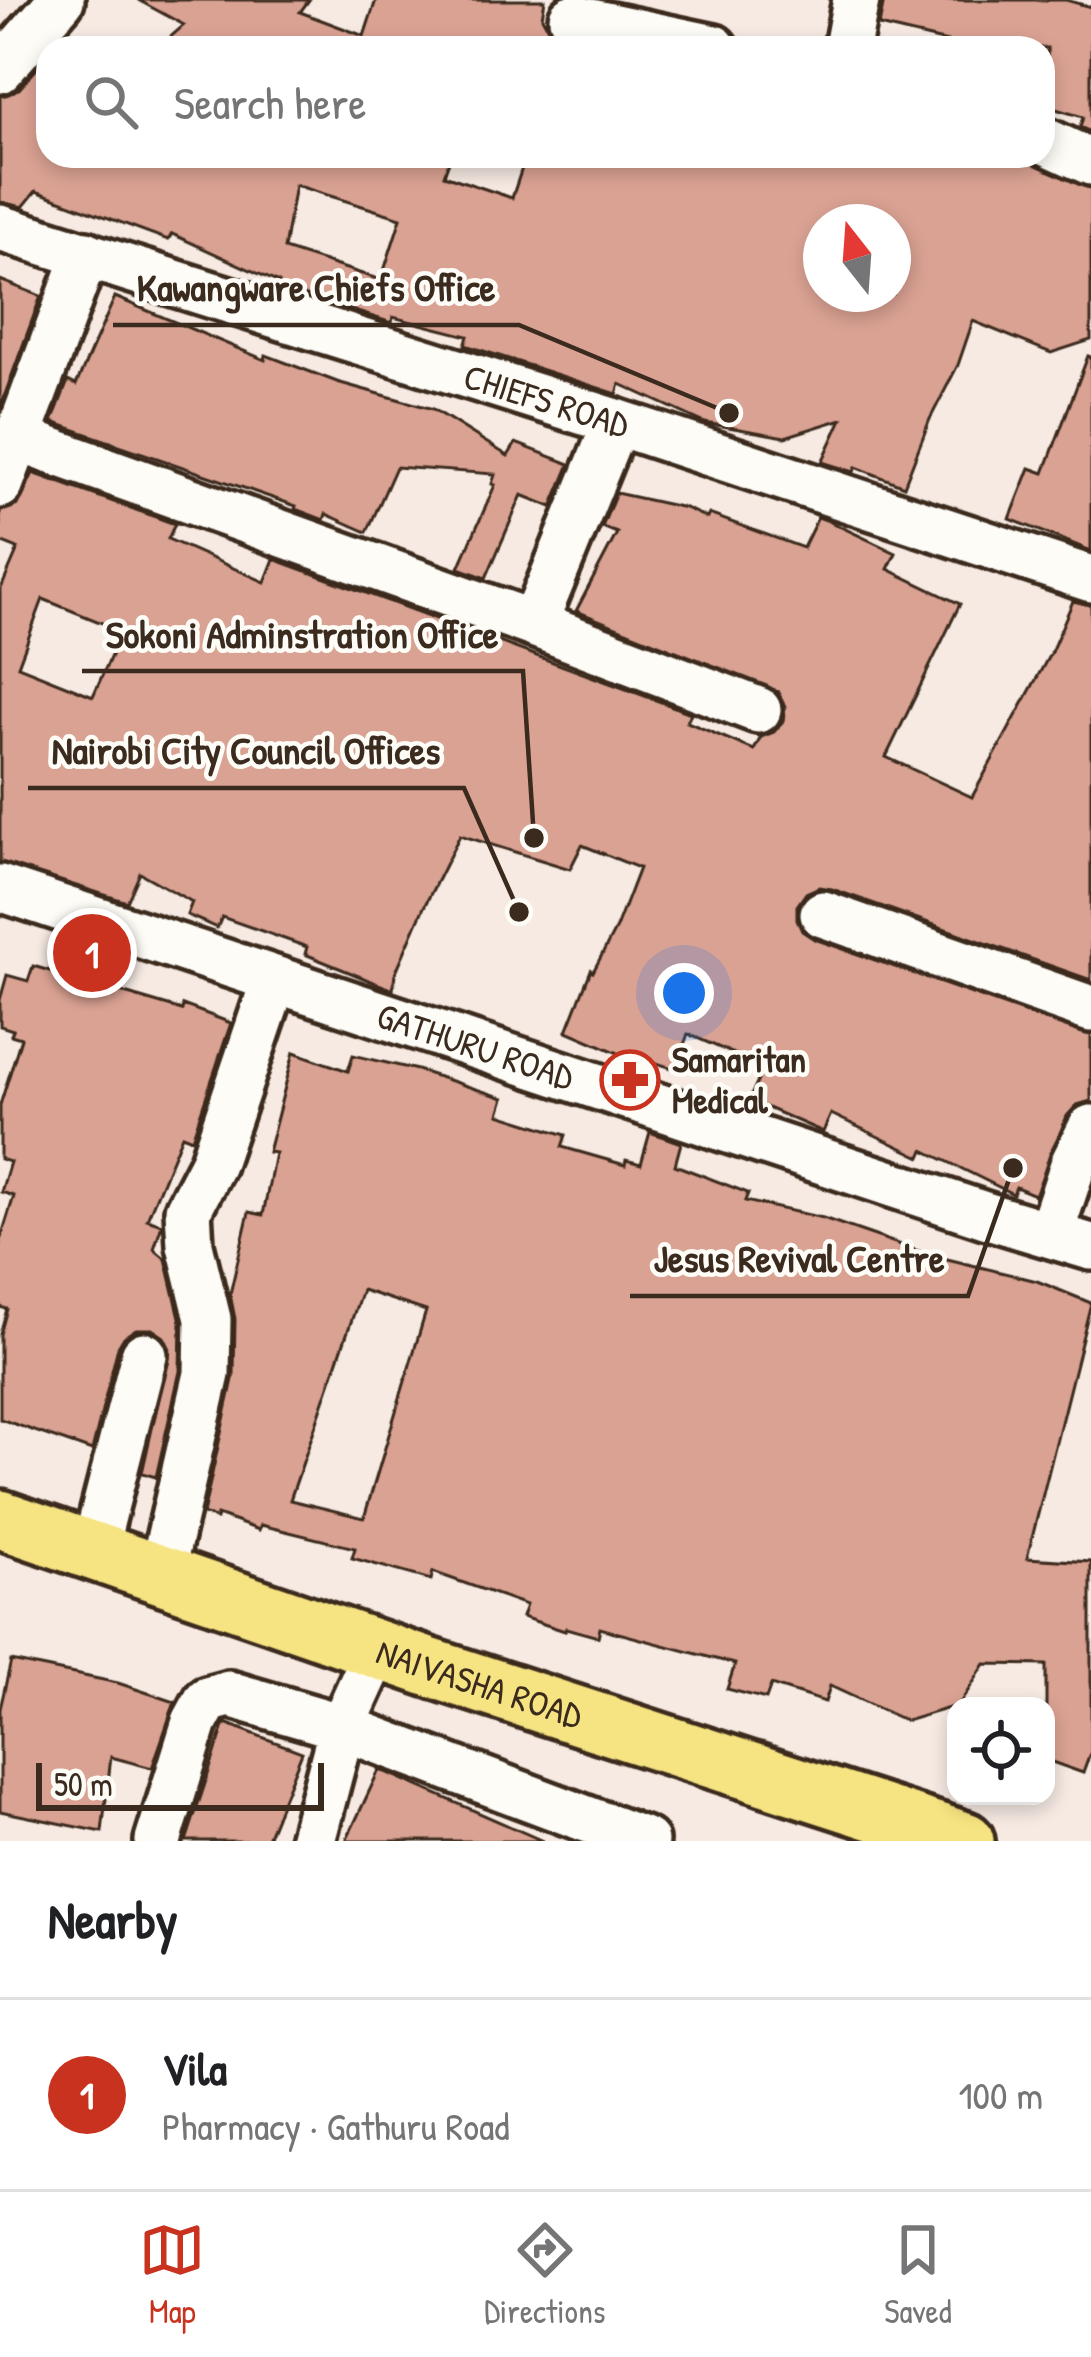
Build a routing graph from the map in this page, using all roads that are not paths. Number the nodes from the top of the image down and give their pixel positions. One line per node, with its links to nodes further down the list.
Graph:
1 (61, 0): 6 (street)
2 (856, 0): 5 (street)
3 (572, 18): 4 (street)
4 (657, 36)
5 (850, 36)
6 (0, 70)
7 (1055, 146): 8 (street)
8 (1091, 162)
9 (0, 228): 10 (street, CHIEFS ROAD)
10 (86, 254): 11 (street, CHIEFS ROAD); 12 (street)
11 (616, 422): 13 (street, CHIEFS ROAD); 14 (street)
12 (7, 464): 14 (street)
13 (1091, 579)
14 (534, 624): 15 (street)
15 (758, 710)
16 (0, 888): 18 (street, GATHURU ROAD)
17 (823, 914): 19 (street)
18 (274, 982): 21 (street, GATHURU ROAD); 25 (street)
19 (1091, 1009)
20 (1091, 1128): 21 (street)
21 (1070, 1240)
22 (144, 1355): 24 (street)
23 (0, 1519): 24 (main road, NAIVASHA ROAD)
24 (94, 1551): 25 (main road, NAIVASHA ROAD)
25 (161, 1575): 26 (main road, NAIVASHA ROAD)
26 (377, 1650): 27 (street); 31 (main road, NAIVASHA ROAD)
27 (342, 1727): 28 (street); 29 (street); 30 (street)
28 (158, 1841)
29 (312, 1841)
30 (645, 1841)
31 (964, 1841)

